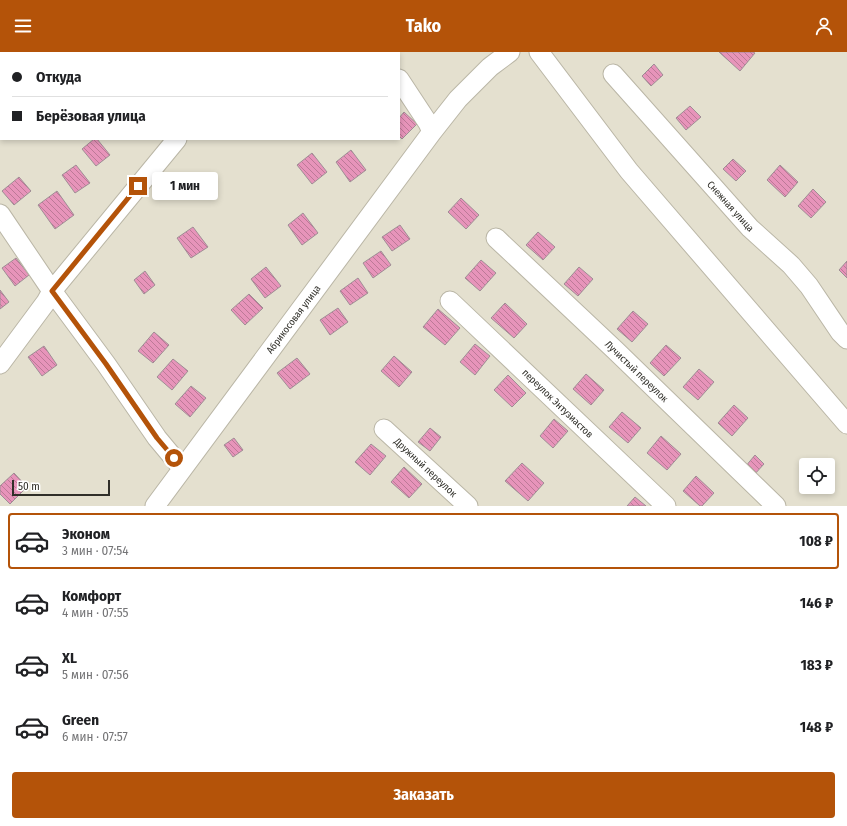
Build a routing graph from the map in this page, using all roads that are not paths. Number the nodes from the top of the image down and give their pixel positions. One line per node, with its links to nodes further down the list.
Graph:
1 (510, 52): 5 (street, Абрикосовая улица)
2 (539, 52): 13 (street)
3 (613, 74): 11 (street, Снежная улица)
4 (400, 81): 5 (street)
5 (432, 132): 15 (street, Абрикосовая улица)
6 (175, 140): 9 (street)
7 (0, 214): 9 (street)
8 (496, 238): 19 (street, Лучистый переулок)
9 (52, 291): 12 (street); 15 (street)
10 (450, 301): 18 (street, переулок Энтузиастов)
11 (847, 339)
12 (0, 364)
13 (847, 424)
14 (384, 429): 17 (street, Дружный переулок)
15 (182, 468): 16 (street, Абрикосовая улица)
16 (155, 506)
17 (468, 506)
18 (666, 506)
19 (776, 506)

